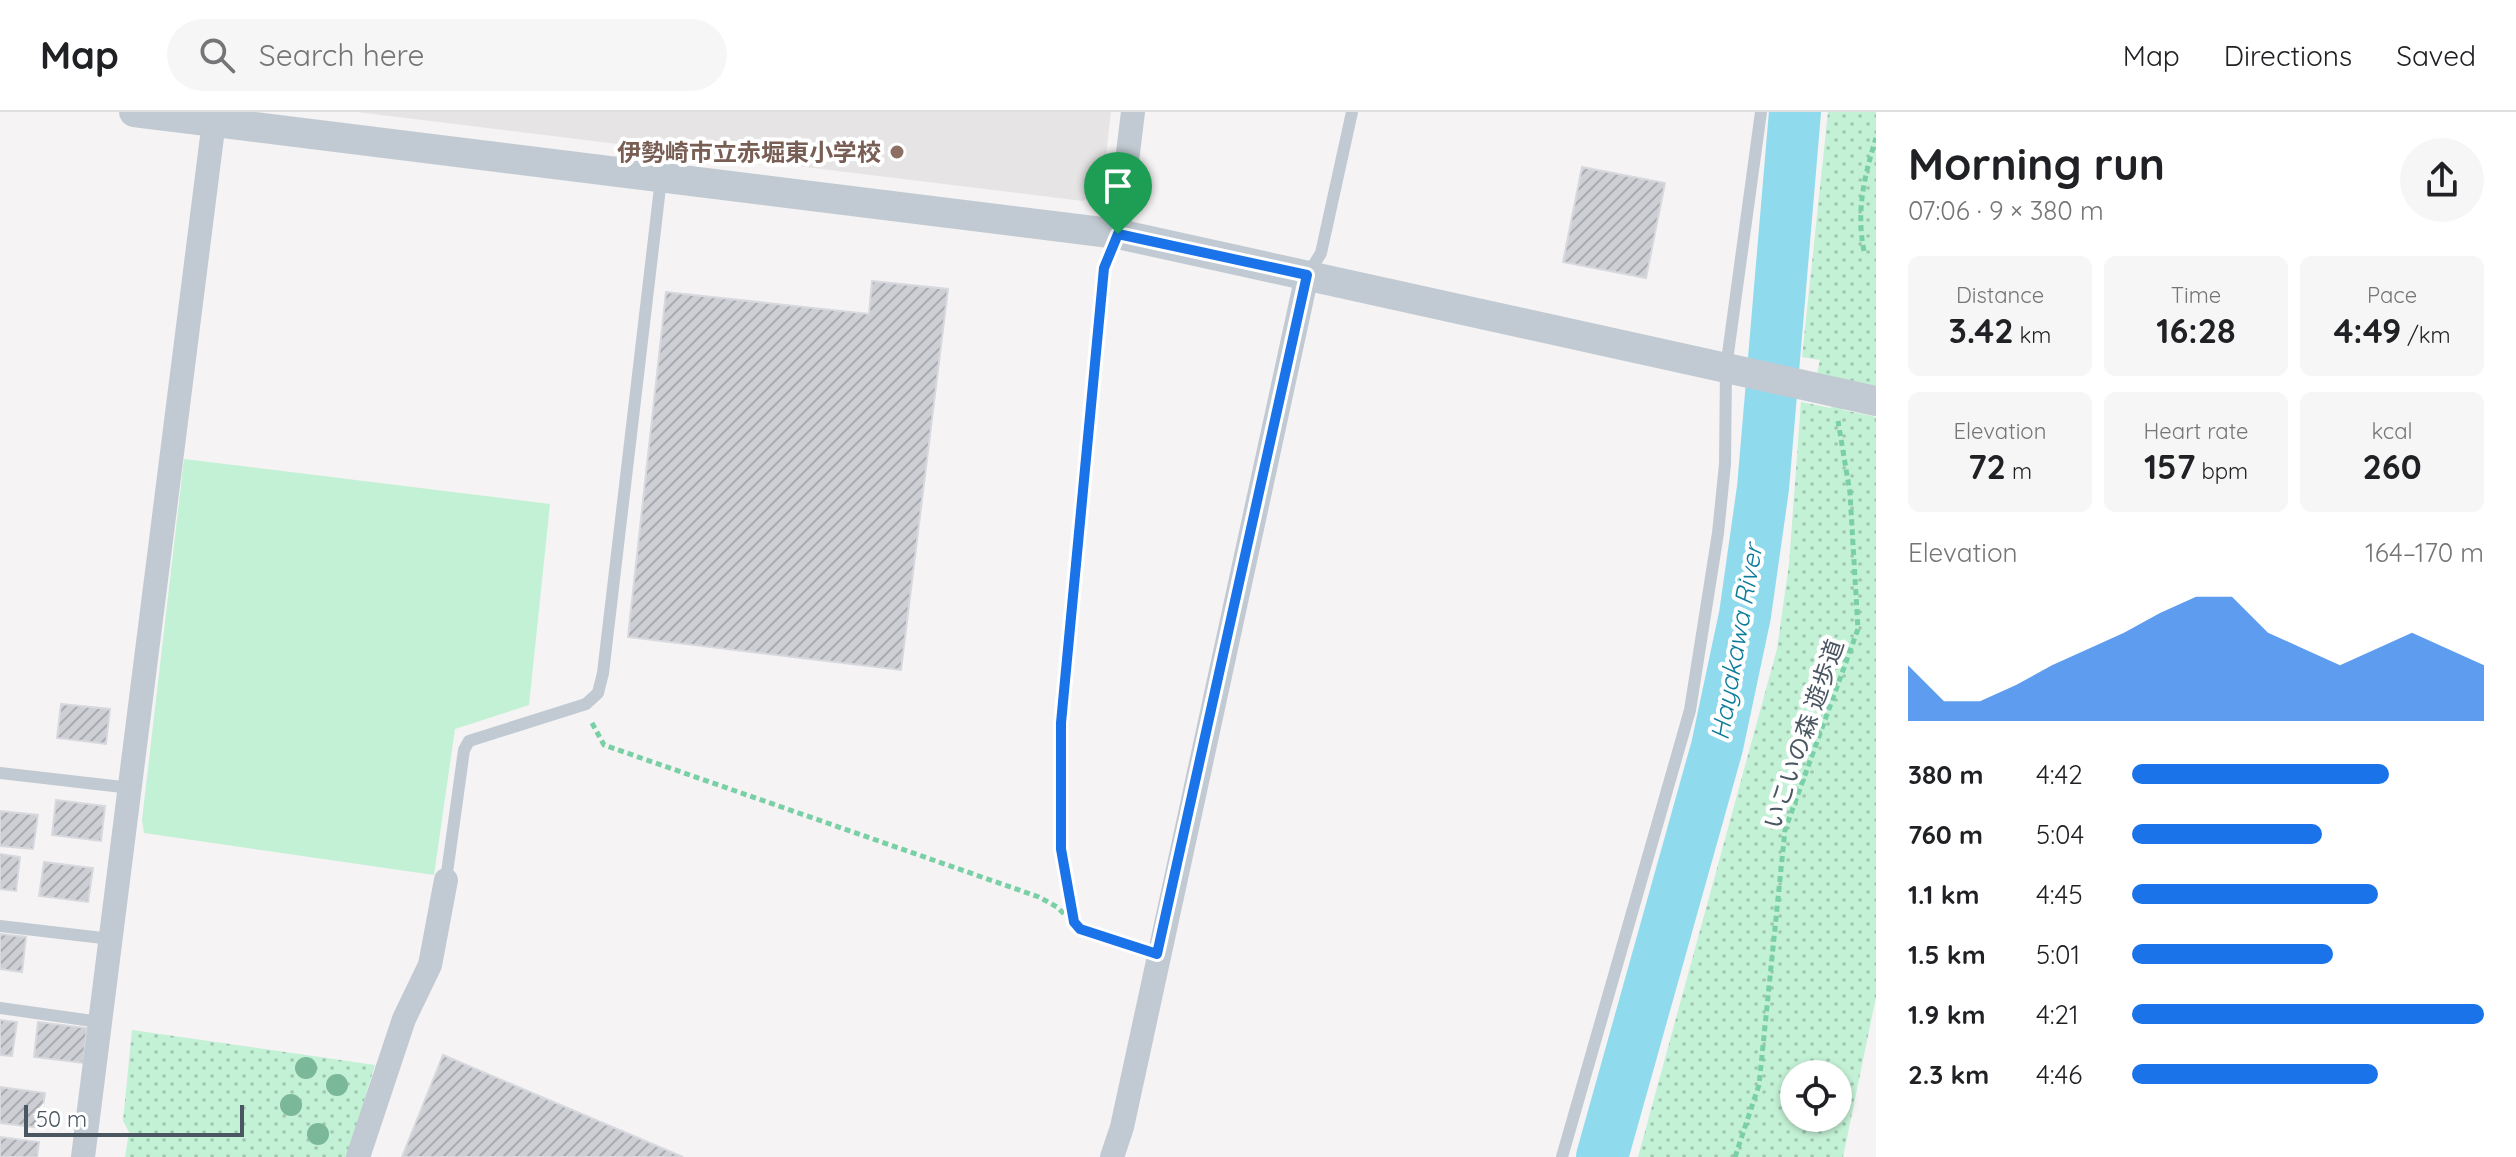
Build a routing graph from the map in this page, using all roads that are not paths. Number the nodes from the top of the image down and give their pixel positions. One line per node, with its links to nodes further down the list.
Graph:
1 (134, 112): 5 (street)
2 (1133, 112): 7 (street)
3 (1352, 112): 8 (lane)
4 (1761, 112): 9 (lane)
5 (215, 116): 6 (street); 12 (street)
6 (661, 176): 7 (street); 13 (lane)
7 (1118, 234): 8 (street)
8 (1307, 275): 9 (street); 20 (street)
9 (1734, 369): 10 (street); 21 (lane)
10 (1876, 401)
11 (0, 773): 12 (lane)
12 (131, 788): 15 (street)
13 (446, 880): 19 (street)
14 (0, 926): 15 (lane)
15 (111, 939): 17 (street)
16 (0, 1008): 17 (lane)
17 (100, 1022): 18 (street)
18 (83, 1157)
19 (358, 1157)
20 (1112, 1157)
21 (1562, 1157)

